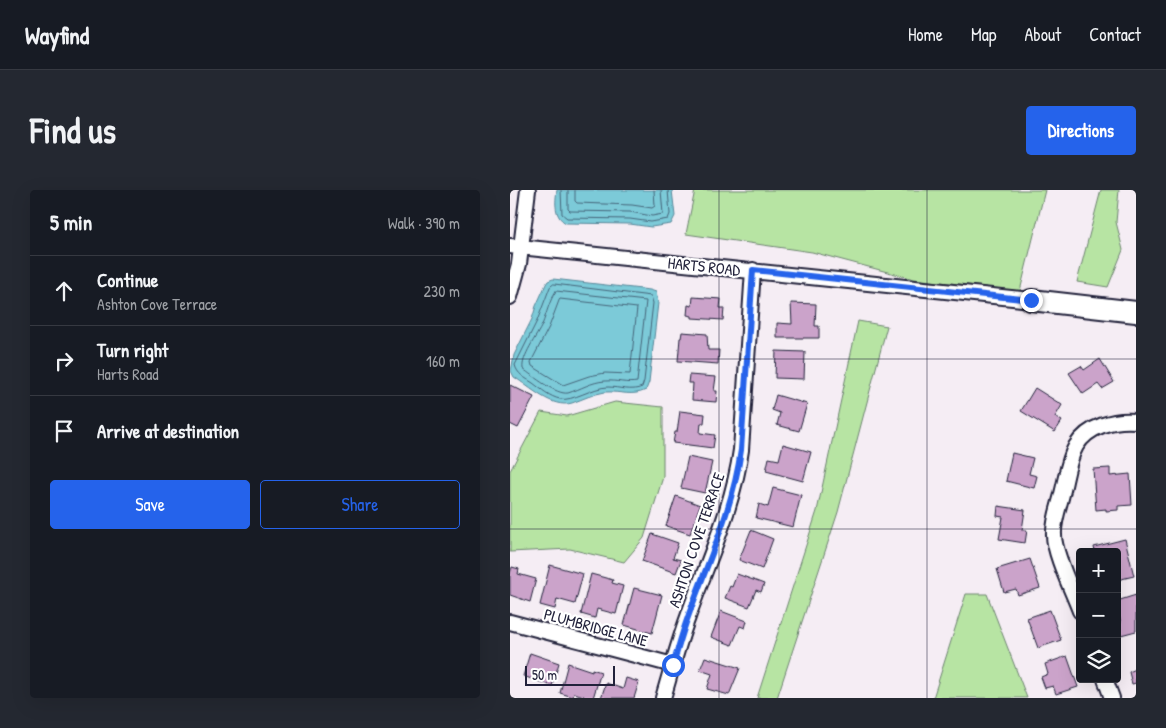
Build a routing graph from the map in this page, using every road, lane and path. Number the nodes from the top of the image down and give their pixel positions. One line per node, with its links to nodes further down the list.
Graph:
1 (528, 190): 2 (street)
2 (516, 247): 3 (street, HARTS ROAD); 4 (street)
3 (753, 270): 5 (street, HARTS ROAD); 10 (street, ASHTON COVE TERRACE)
4 (510, 297)
5 (1031, 300): 6 (street, HARTS ROAD)
6 (1136, 312)
7 (1136, 421): 8 (street)
8 (1076, 600)
9 (510, 624): 10 (street, PLUMBRIDGE LANE)
10 (673, 665): 12 (street, ASHTON COVE TERRACE)
11 (1106, 683): 13 (street)
12 (663, 698)
13 (1112, 698)

